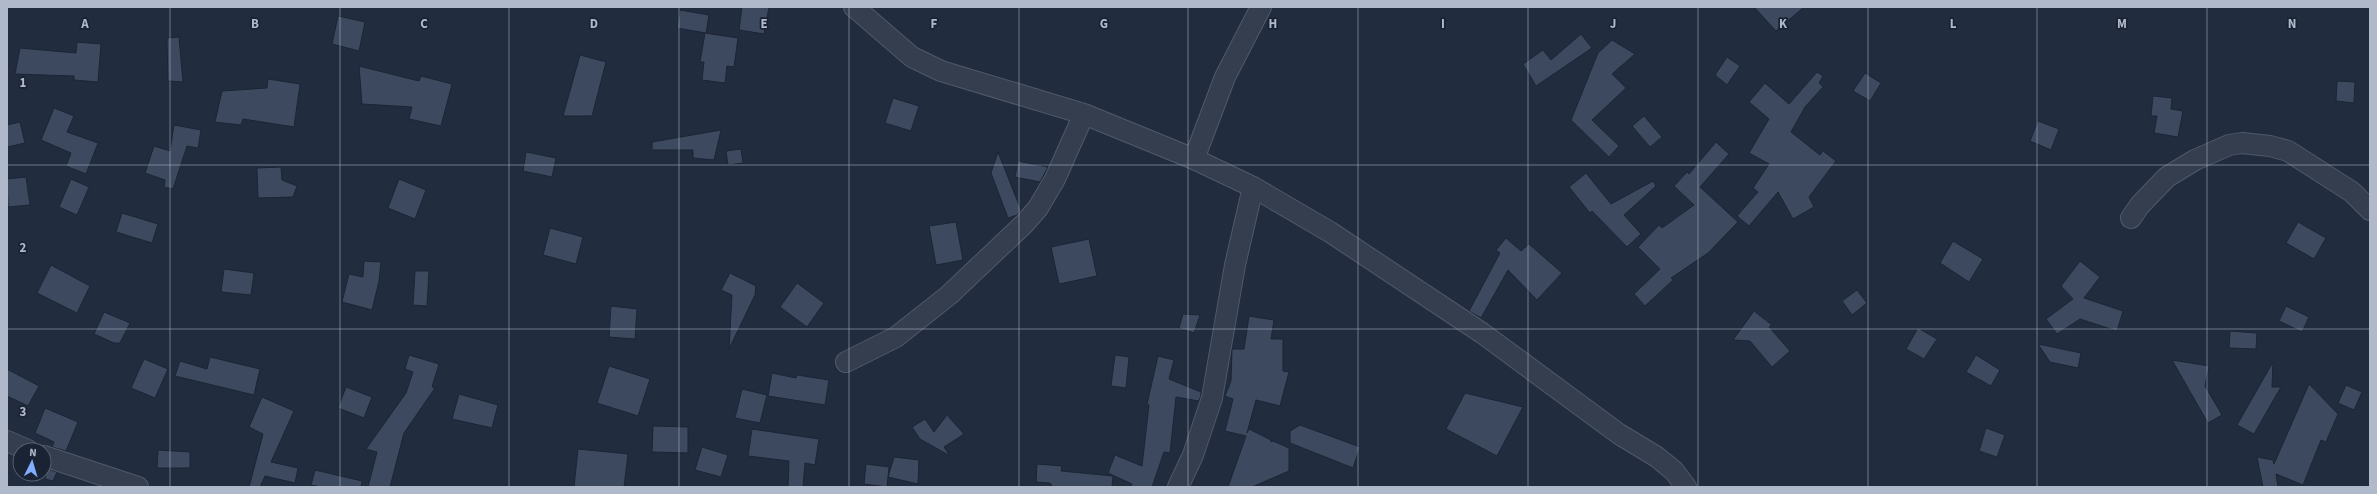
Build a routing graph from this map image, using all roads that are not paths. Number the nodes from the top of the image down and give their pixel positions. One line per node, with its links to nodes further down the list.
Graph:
1 (854, 7): 3 (street)
2 (1261, 7): 4 (street)
3 (1084, 114): 4 (street); 8 (street)
4 (1194, 159): 5 (street)
5 (1253, 187): 11 (street); 12 (street)
6 (2370, 210): 7 (street)
7 (2131, 218)
8 (846, 362)
9 (52, 459): 10 (street)
10 (138, 487)
11 (1178, 487)
12 (1686, 487)

